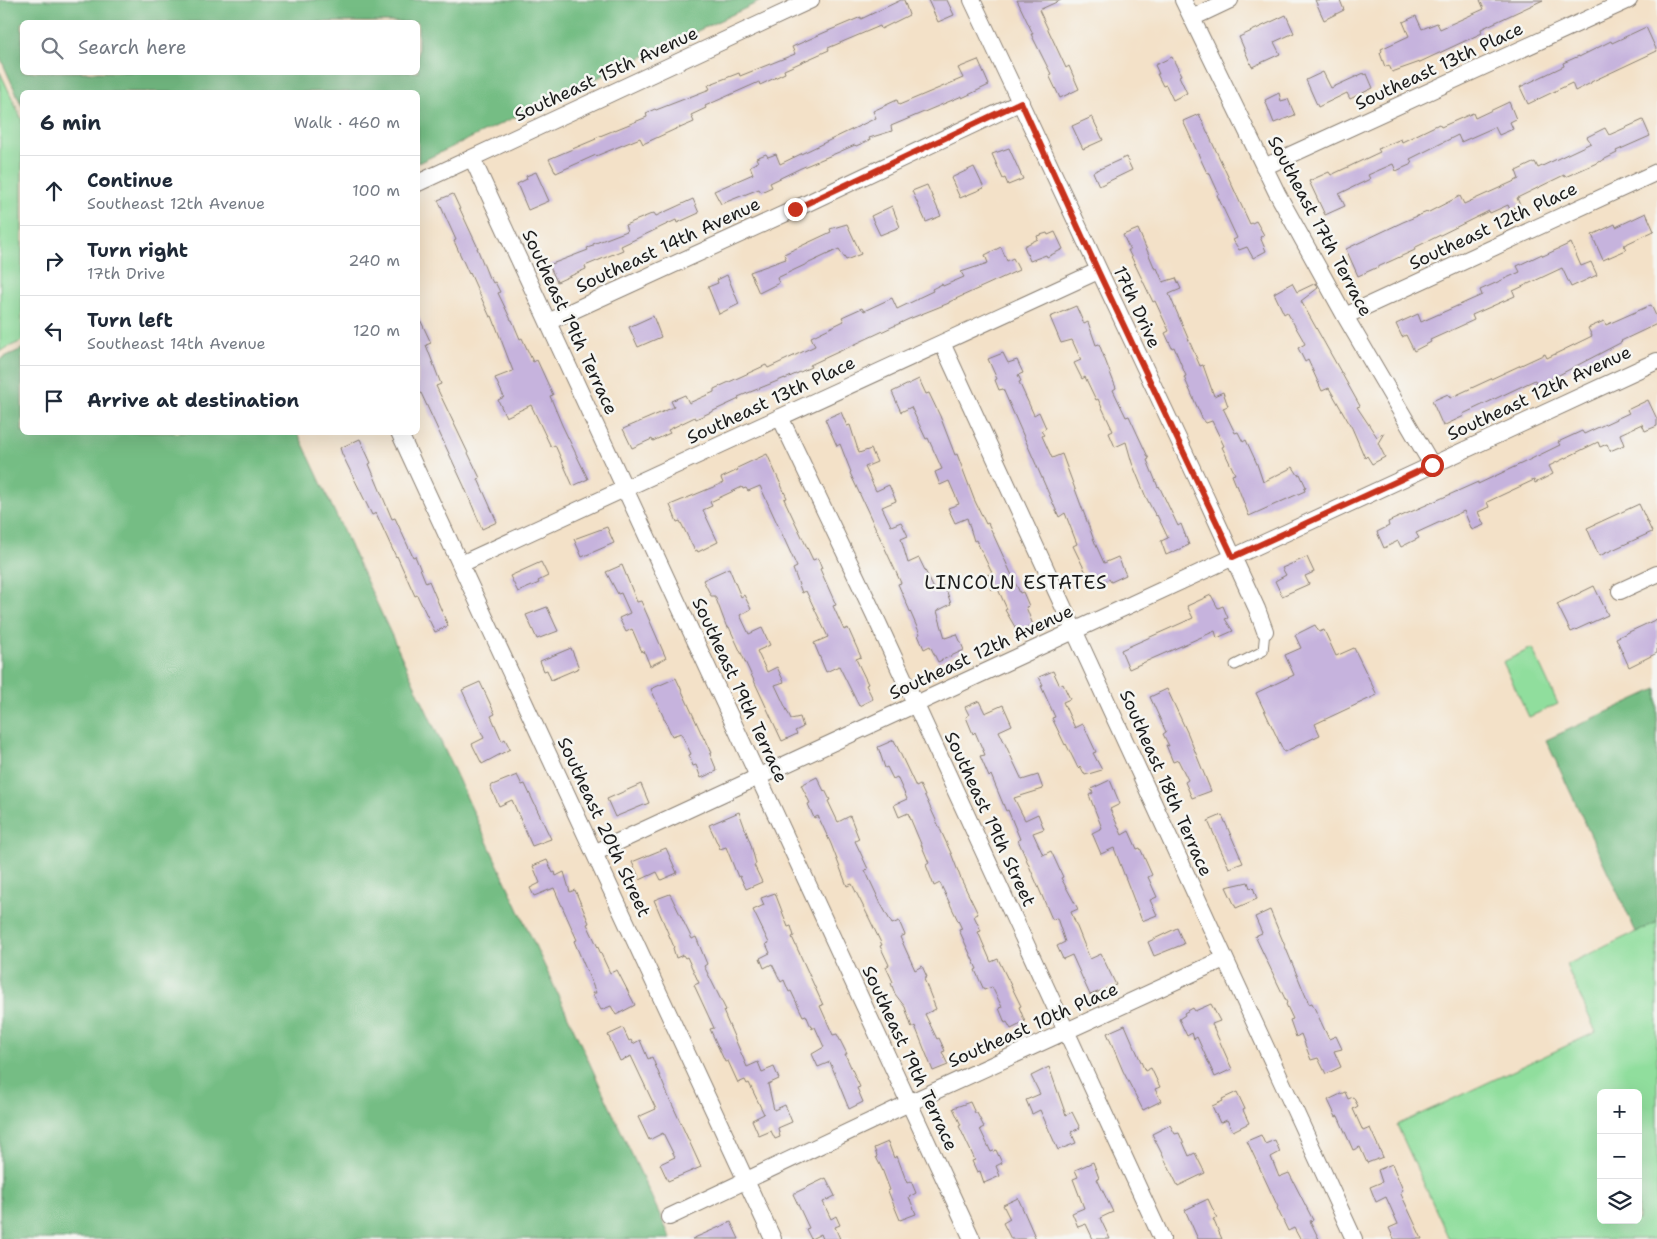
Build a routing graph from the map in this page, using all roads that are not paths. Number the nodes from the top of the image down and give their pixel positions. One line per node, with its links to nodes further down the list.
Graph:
1 (811, 0): 8 (street, Southeast 15th Avenue)
2 (972, 0): 7 (street, 17th Drive)
3 (1183, 0): 6 (street, Southeast 17th Terrace)
4 (1230, 0): 6 (street)
5 (1629, 0): 9 (street, Southeast 13th Place)
6 (1192, 18): 9 (street, Southeast 17th Terrace)
7 (1021, 102): 12 (street, 17th Drive); 14 (street, Southeast 14th Avenue)
8 (472, 158): 11 (street, Southeast 15th Avenue); 14 (street, Southeast 19th Terrace)
9 (1264, 167): 13 (street, Southeast 17th Terrace)
10 (1657, 172): 13 (street, Southeast 12th Place)
11 (420, 181)
12 (1098, 271): 15 (street, Southeast 13th Place); 21 (street, 17th Drive)
13 (1346, 316): 19 (street, Southeast 17th Terrace)
14 (548, 322): 20 (street, Southeast 19th Terrace)
15 (942, 343): 17 (street, Southeast 13th Place); 25 (street, Southeast 18th Terrace)
16 (1657, 361): 19 (street, Southeast 12th Avenue)
17 (780, 417): 20 (street, Southeast 13th Place); 28 (street, Southeast 19th Street)
18 (400, 435): 22 (street, Southeast 20th Street)
19 (1432, 465): 21 (street, Southeast 12th Avenue)
20 (626, 489): 22 (street, Southeast 13th Place); 29 (street, Southeast 19th Terrace)
21 (1233, 557): 25 (street, Southeast 12th Avenue); 26 (street, 17th Drive)
22 (461, 564): 30 (street, Southeast 20th Street)
23 (1657, 574): 24 (street)
24 (1620, 591)
25 (1075, 630): 28 (street, Southeast 12th Avenue); 31 (street, Southeast 18th Terrace)
26 (1265, 631): 27 (lane)
27 (1235, 665)
28 (915, 704): 29 (street, Southeast 12th Avenue); 32 (street, Southeast 19th Street)
29 (758, 777): 30 (street, Southeast 12th Avenue); 33 (street, Southeast 19th Terrace)
30 (594, 853): 34 (street, Southeast 20th Street)
31 (1224, 959): 32 (street, Southeast 10th Place); 39 (street, Southeast 18th Terrace)
32 (1066, 1032): 33 (street, Southeast 10th Place); 38 (street, Southeast 19th Street)
33 (909, 1103): 34 (street, Southeast 10th Place); 37 (street, Southeast 19th Terrace)
34 (746, 1180): 35 (street, Southeast 10th Place); 36 (street, Southeast 20th Street)
35 (669, 1216)
36 (773, 1239)
37 (972, 1239)
38 (1162, 1239)
39 (1354, 1239)

